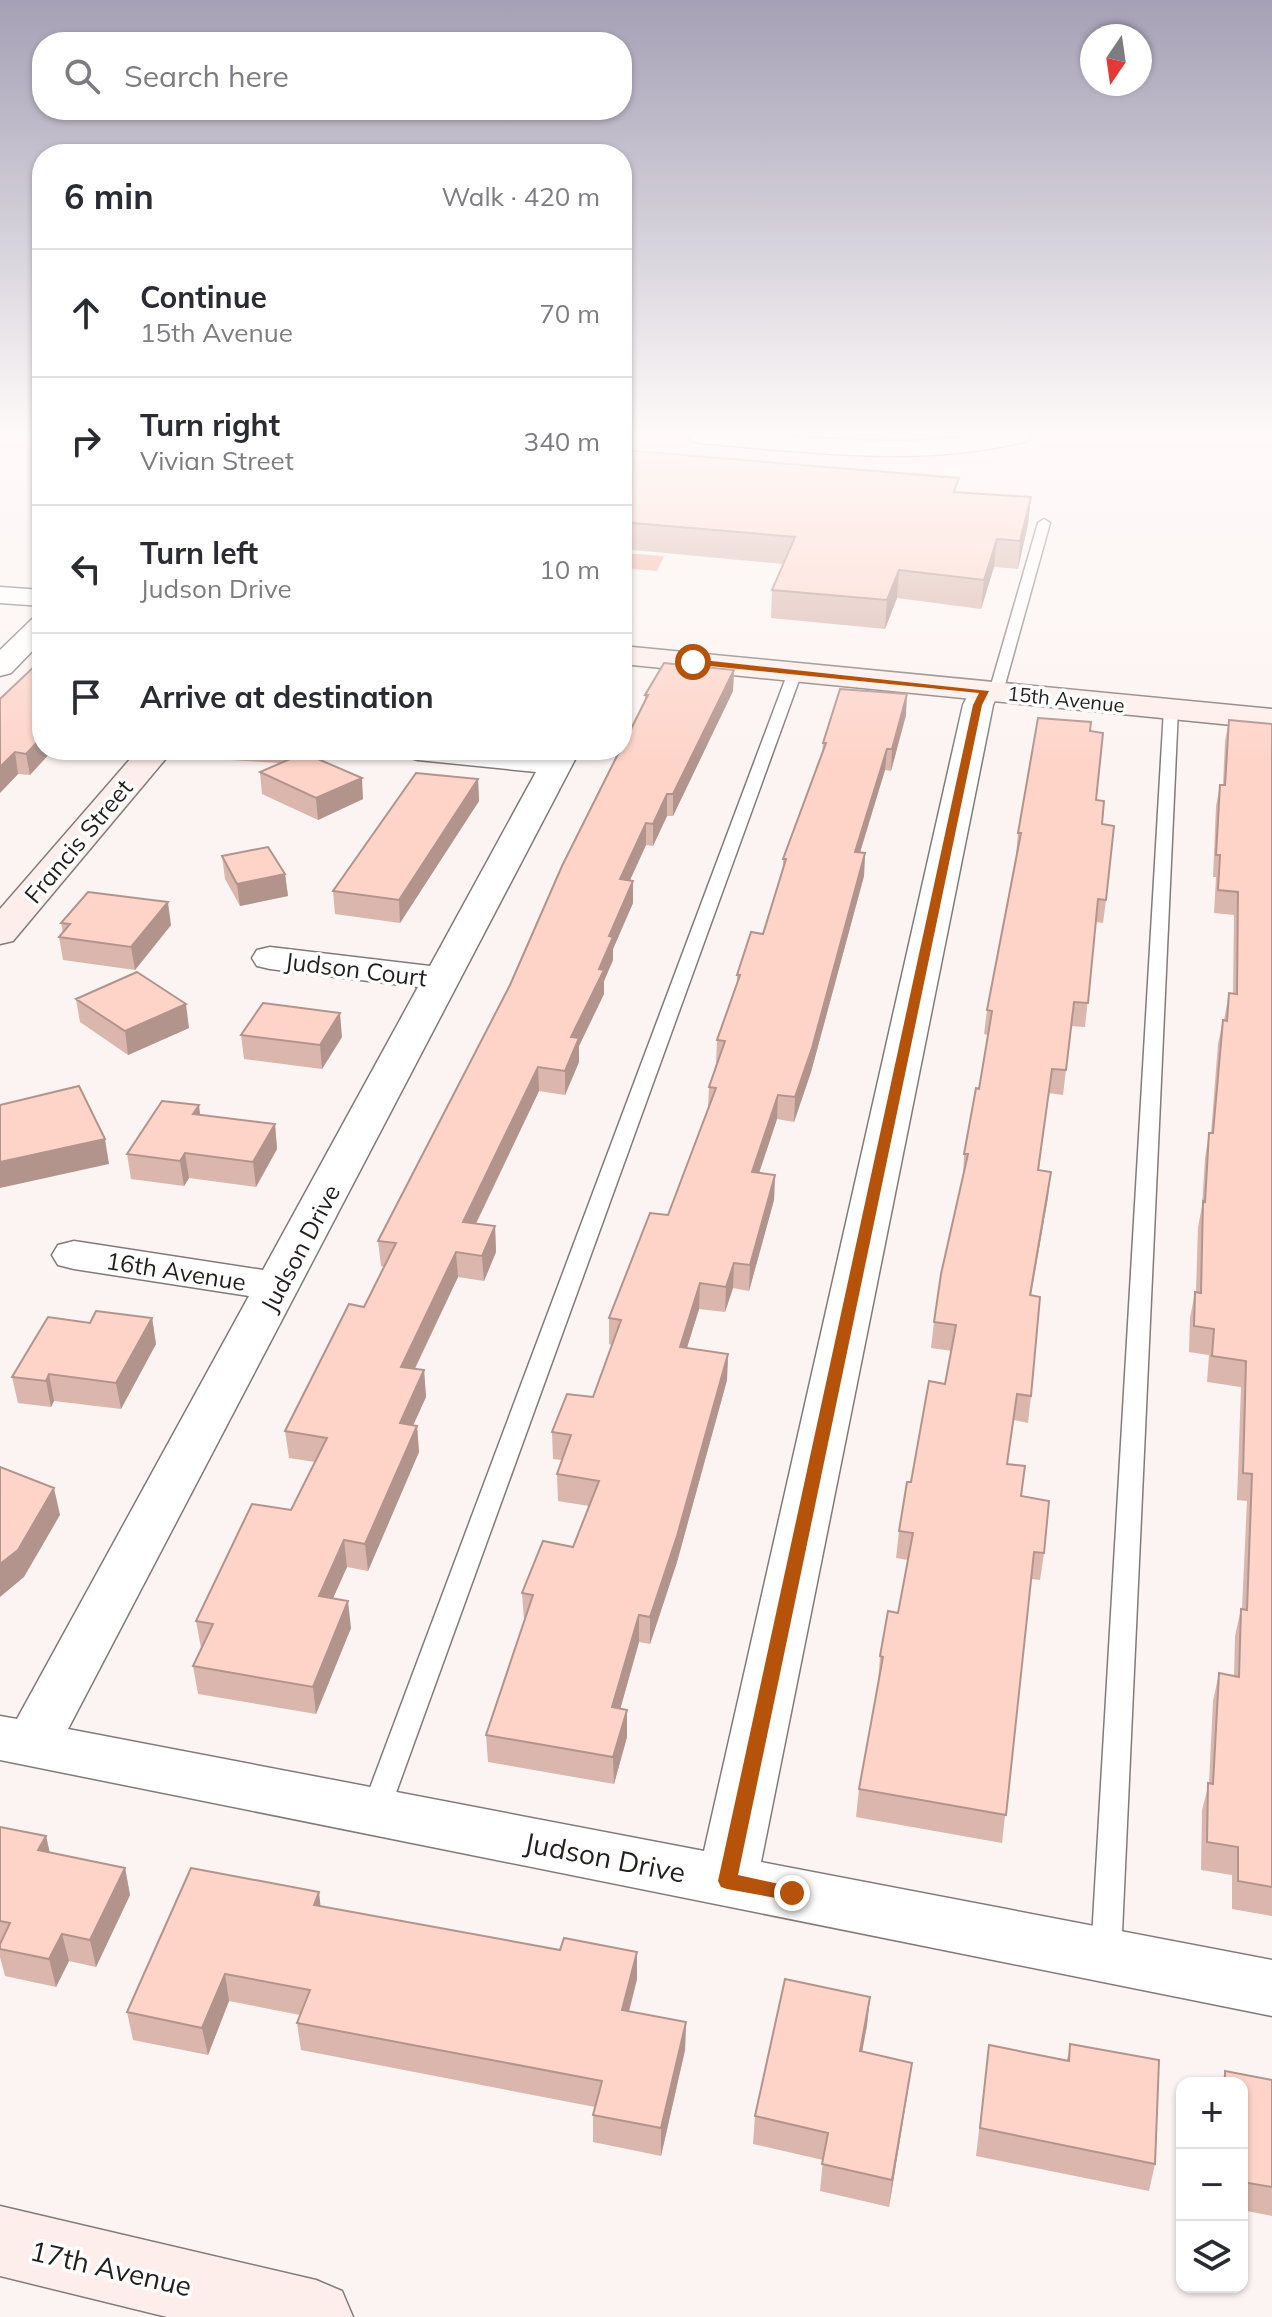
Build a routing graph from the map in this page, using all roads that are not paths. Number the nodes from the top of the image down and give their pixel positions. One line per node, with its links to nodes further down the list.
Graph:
1 (1037, 544): 8 (lane)
2 (0, 595): 3 (street)
3 (32, 597)
4 (32, 635): 6 (street)
5 (632, 656): 7 (street, 15th Avenue)
6 (0, 667)
7 (795, 672): 8 (street, 15th Avenue); 19 (lane)
8 (990, 691): 9 (street, 15th Avenue); 20 (street)
9 (1171, 709): 10 (street, 15th Avenue); 21 (lane)
10 (1272, 719)
11 (147, 760): 13 (street, Francis Street)
12 (558, 760): 15 (street, Judson Drive)
13 (0, 933)
14 (270, 958): 15 (street, Judson Court)
15 (442, 979): 17 (street, Judson Drive)
16 (74, 1255): 17 (street, 16th Avenue)
17 (279, 1287): 18 (street, Judson Drive)
18 (16, 1741): 19 (street, Judson Drive)
19 (375, 1812): 20 (street, Judson Drive)
20 (727, 1881): 21 (street, Judson Drive)
21 (1106, 1956): 22 (street, Judson Drive)
22 (1272, 1988)
23 (0, 2241): 24 (street, 17th Avenue)
24 (286, 2313)

